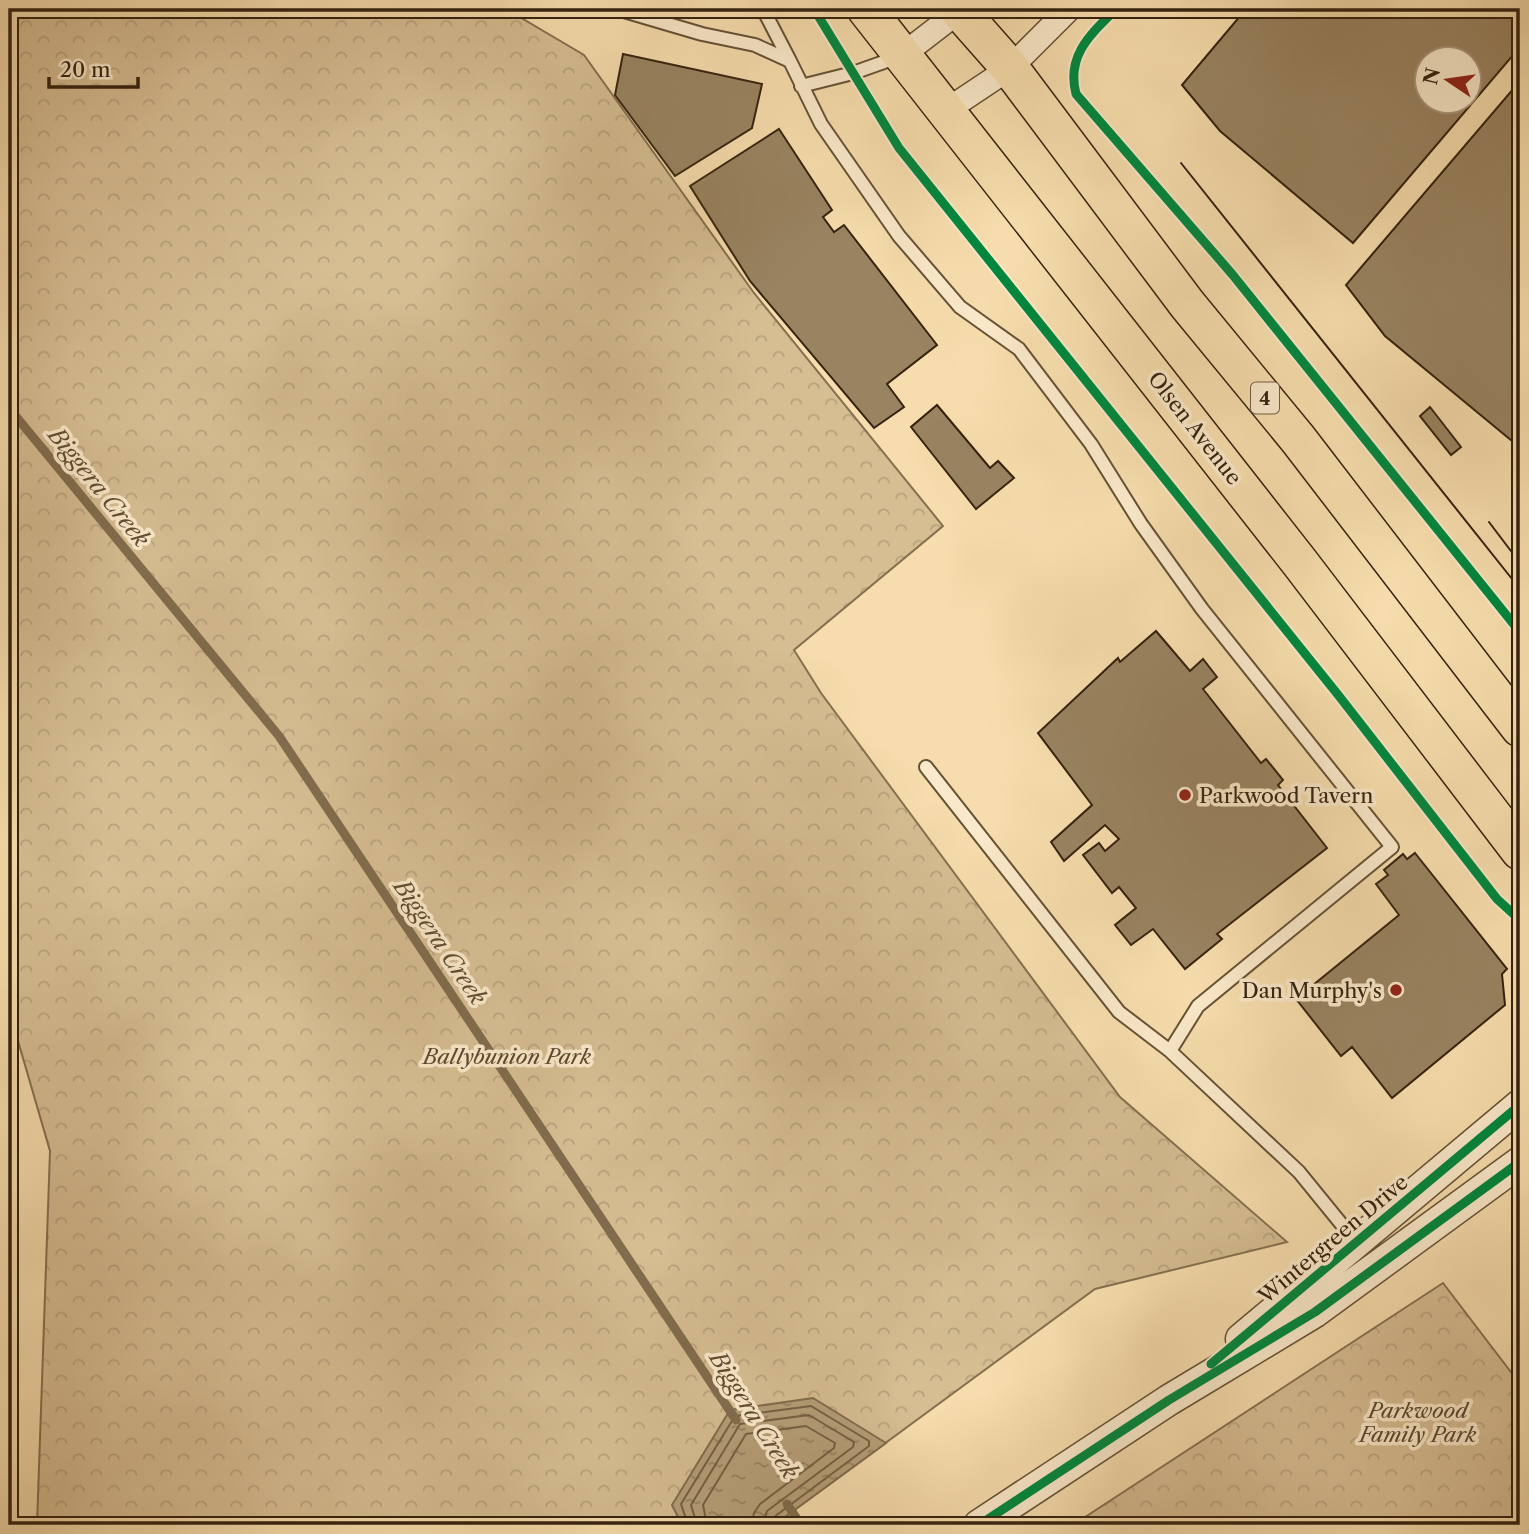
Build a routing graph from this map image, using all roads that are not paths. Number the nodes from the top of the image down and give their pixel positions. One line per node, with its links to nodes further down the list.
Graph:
1 (617, 9): 7 (lane)
2 (763, 9): 7 (lane)
3 (866, 9): 6 (main road, Olsen Avenue)
4 (1069, 9): 8 (street)
5 (960, 10): 6 (street); 8 (main road, 4)
6 (901, 56): 9 (lane); 10 (main road, Olsen Avenue)
7 (790, 61): 9 (lane)
8 (1010, 68): 10 (street); 11 (main road, 4)
9 (801, 86): 14 (lane)
10 (947, 110): 13 (main road, Olsen Avenue)
11 (1520, 728)
12 (926, 767): 14 (lane)
13 (1520, 851)
14 (1170, 1051): 17 (lane)
15 (1520, 1105): 17 (street, Wintergreen Drive)
16 (1520, 1162): 18 (street, Wintergreen Drive)
17 (1356, 1242): 18 (street, Wintergreen Drive)
18 (1169, 1400): 19 (street, Wintergreen Drive)
19 (979, 1525)

